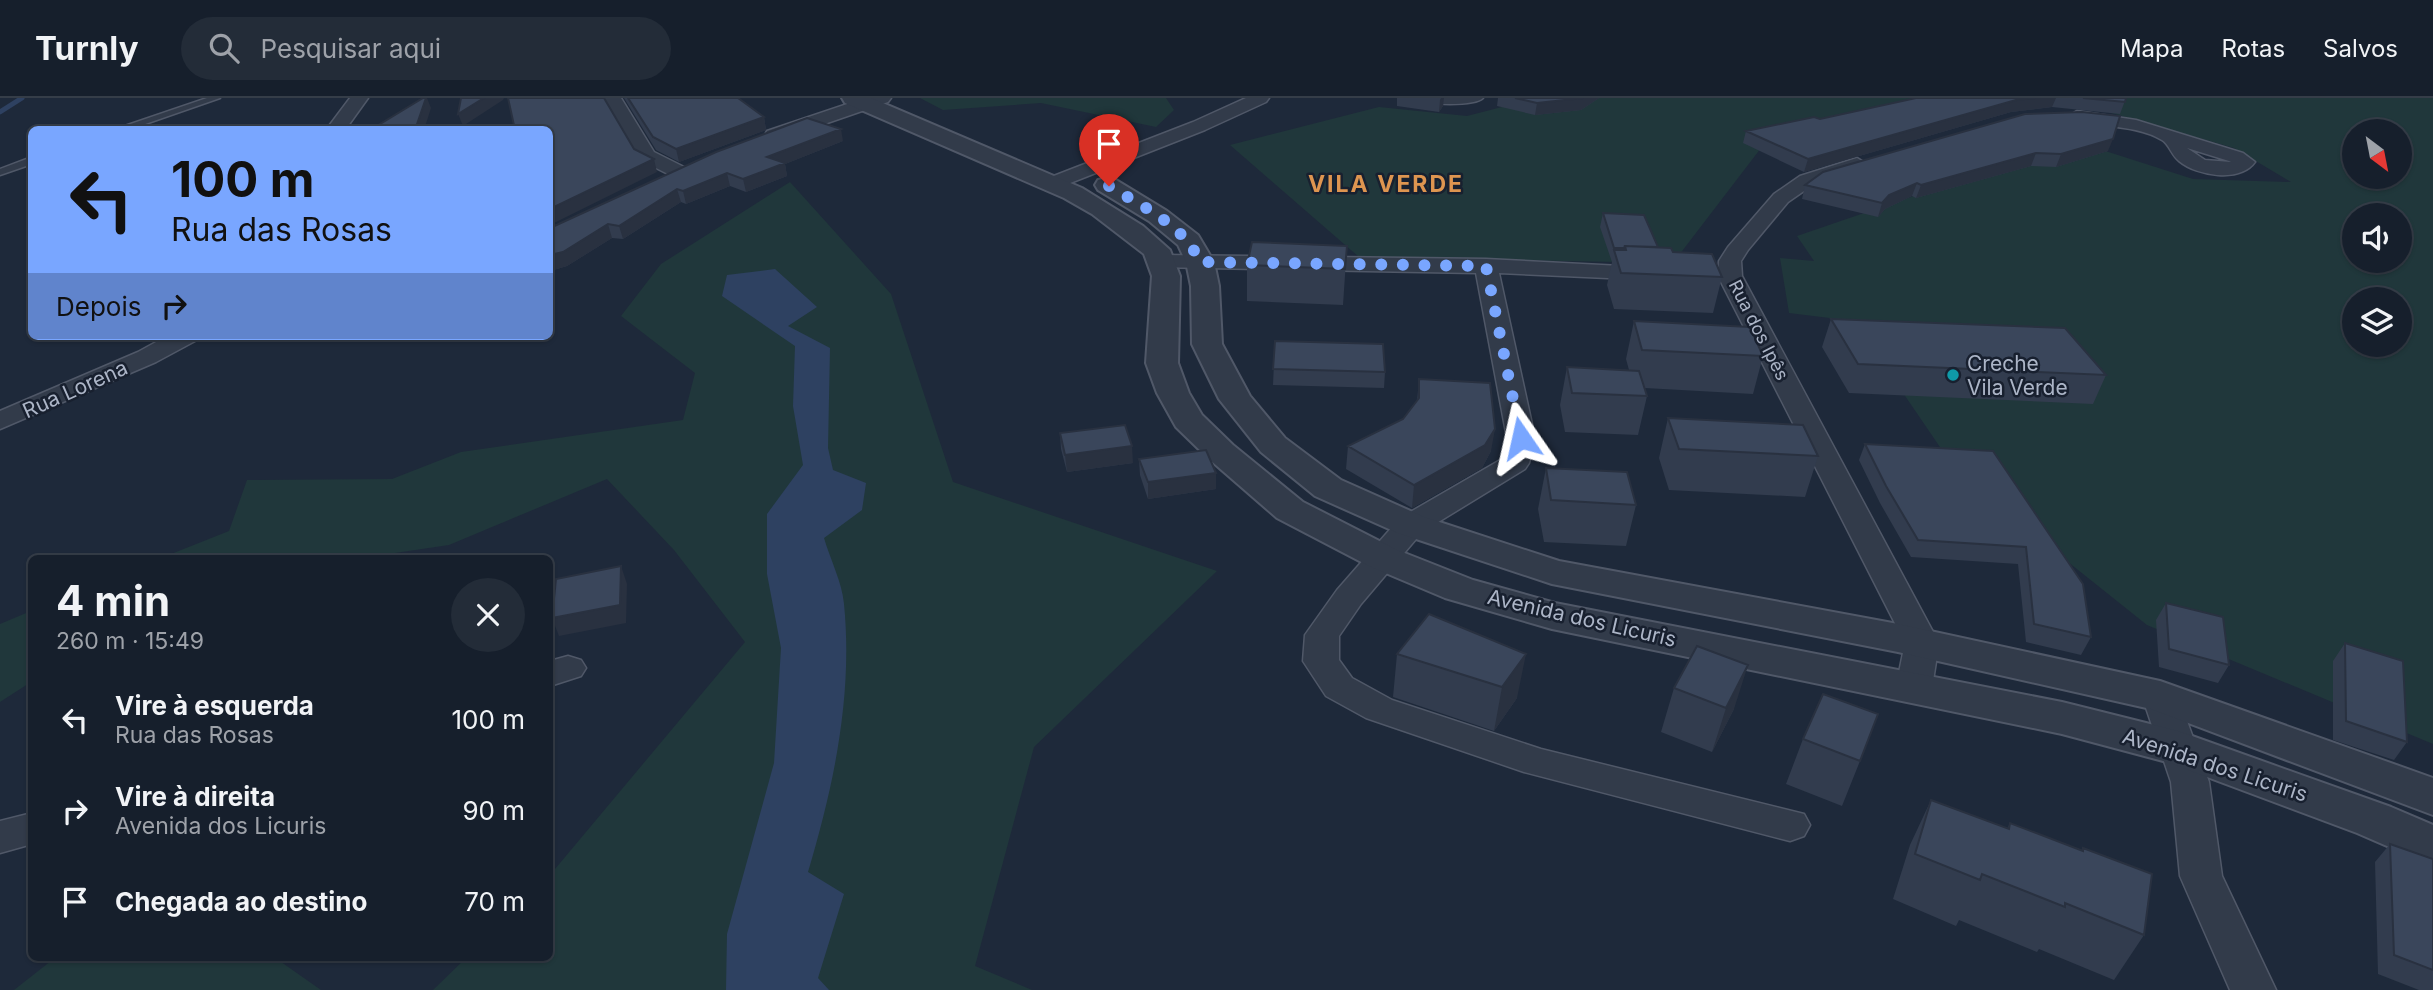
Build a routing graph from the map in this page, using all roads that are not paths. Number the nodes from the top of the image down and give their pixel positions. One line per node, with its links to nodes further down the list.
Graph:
1 (216, 98): 9 (lane)
2 (359, 98): 10 (street)
3 (611, 98): 17 (street)
4 (1260, 98): 16 (street)
5 (1426, 98): 6 (street)
6 (1474, 98)
7 (873, 99): 11 (street); 16 (street, Avenida dos Licuris)
8 (2063, 115): 12 (street)
9 (129, 126)
10 (338, 126)
11 (760, 139)
12 (2172, 139)
13 (1876, 159): 26 (street, Rua dos Ipês)
14 (28, 162): 15 (lane)
15 (0, 172)
16 (1066, 178): 18 (street, Avenida dos Licuris); 19 (street, Avenida dos Licuris)
17 (659, 179)
18 (1162, 262): 19 (street); 25 (street, Avenida dos Licuris)
19 (1200, 262): 20 (street); 24 (street, Avenida dos Licuris)
20 (1486, 266): 21 (street); 24 (street)
21 (1676, 274)
22 (178, 340): 23 (street, Rua Lorena)
23 (0, 421)
24 (1411, 525): 25 (street); 26 (street, Avenida dos Licuris)
25 (1383, 558): 27 (street, Avenida dos Licuris); 31 (street)
26 (1922, 643): 27 (street); 28 (street, Avenida dos Licuris)
27 (1914, 687): 29 (street, Avenida dos Licuris)
28 (2160, 696): 29 (street); 30 (street, Avenida dos Licuris)
29 (2178, 748): 34 (street, Avenida dos Licuris); 35 (street)
30 (2433, 797)
31 (1790, 825)
32 (28, 829): 33 (street)
33 (0, 837)
34 (2433, 846)
35 (2253, 990)

